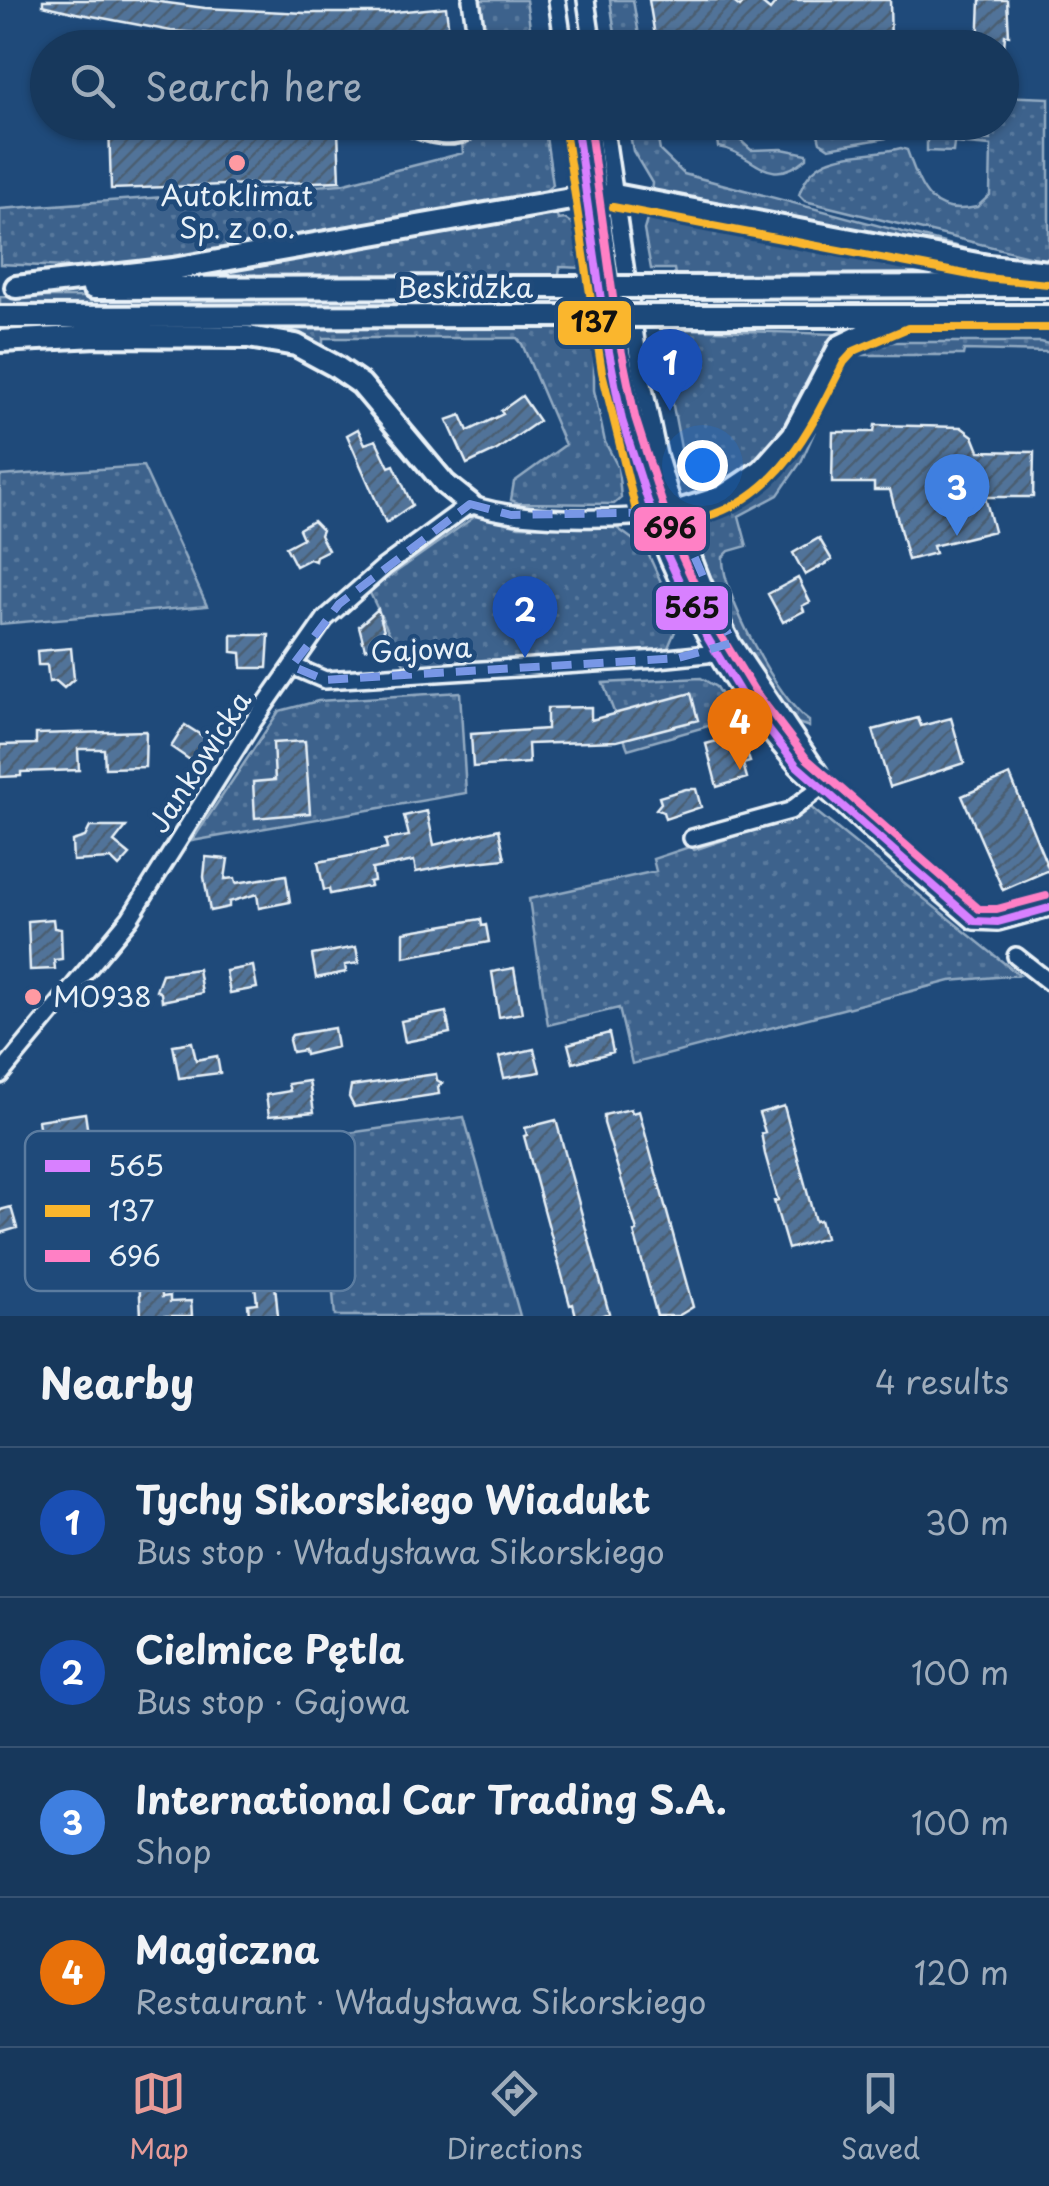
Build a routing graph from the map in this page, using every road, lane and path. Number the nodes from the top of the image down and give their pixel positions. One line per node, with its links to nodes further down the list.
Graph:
1 (472, 0): 4 (street)
2 (557, 0): 5 (street)
3 (586, 0): 6 (street)
4 (476, 30)
5 (561, 30)
6 (590, 30)
7 (579, 140): 10 (street)
8 (607, 140): 9 (street)
9 (615, 195): 10 (main road); 11 (main road); 21 (street)
10 (588, 196): 13 (main road); 22 (street)
11 (1049, 272)
12 (1049, 286): 13 (main road, Beskidzka, bridge)
13 (8, 287)
14 (905, 316): 16 (main road, Beskidzka, bridge); 17 (main road, Beskidzka); 21 (main road)
15 (1049, 316): 17 (main road, Beskidzka)
16 (0, 317)
17 (1012, 317): 18 (main road)
18 (1049, 332)
19 (0, 340): 20 (main road)
20 (470, 504): 22 (street); 25 (street, Jankowicka)
21 (675, 512): 22 (street); 23 (street)
22 (650, 516): 24 (street)
23 (732, 643): 24 (street, Gajowa); 27 (street)
24 (716, 651): 25 (street, Gajowa); 26 (street)
25 (292, 666): 32 (street, Jankowicka)
26 (821, 787): 27 (street); 28 (street)
27 (838, 802): 29 (street)
28 (692, 838)
29 (1043, 910)
30 (1016, 956): 31 (street)
31 (1049, 982)
32 (0, 1075)

